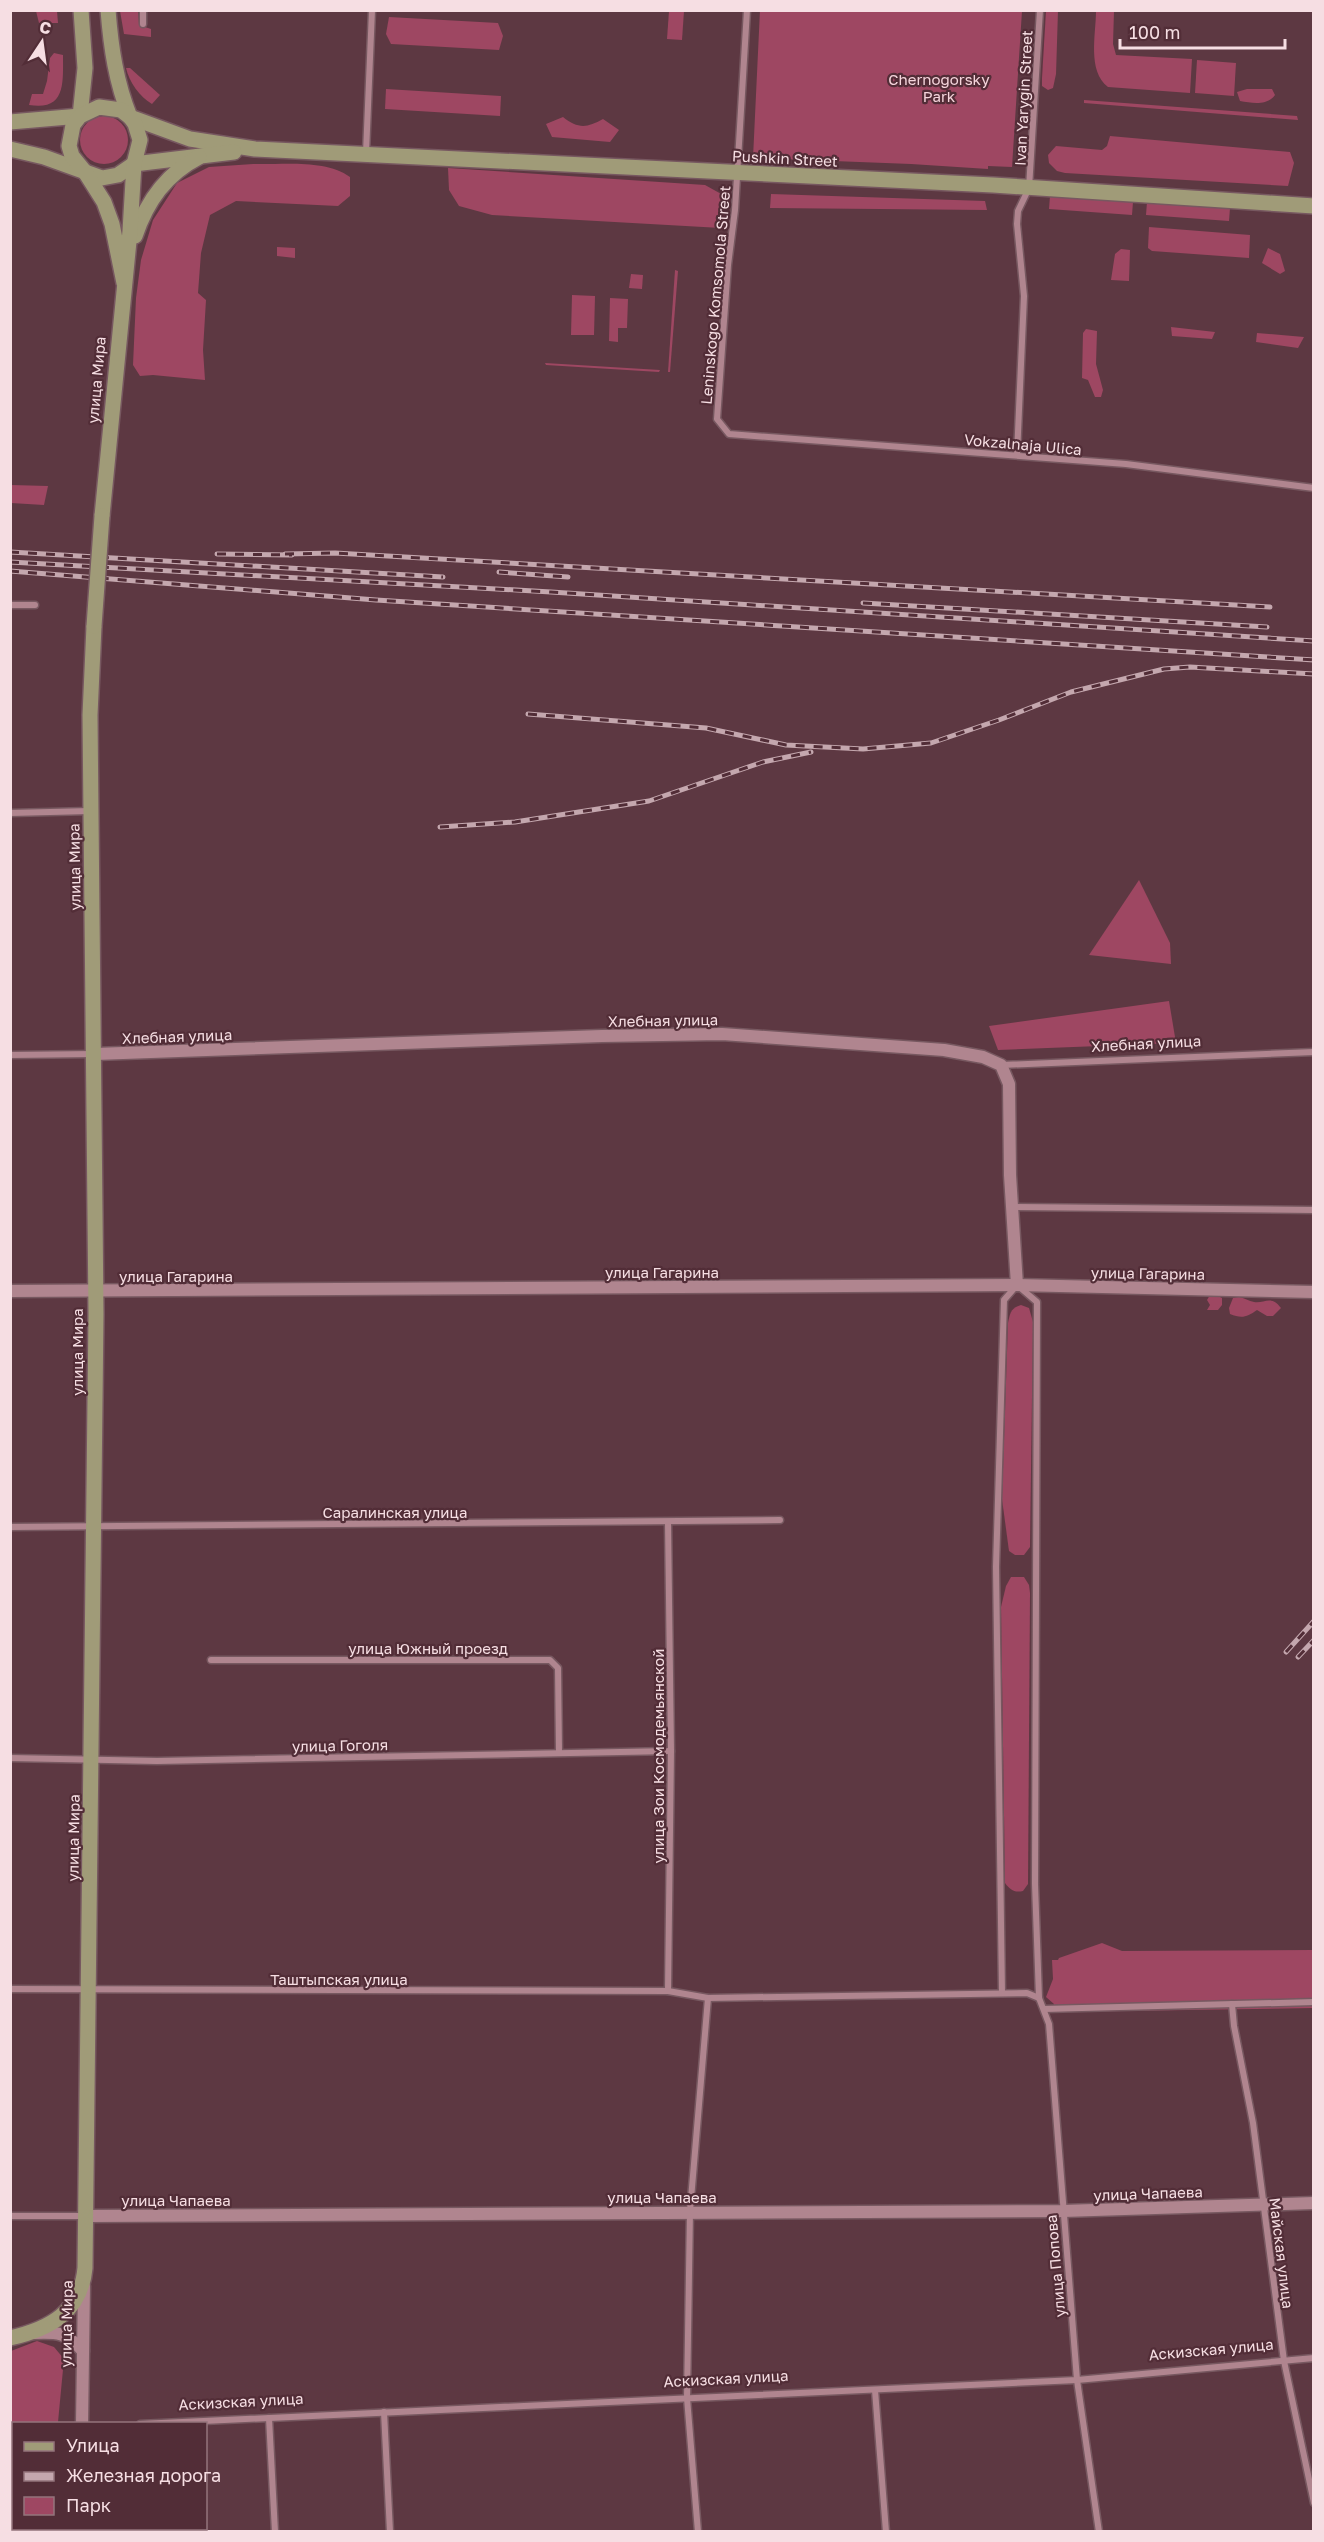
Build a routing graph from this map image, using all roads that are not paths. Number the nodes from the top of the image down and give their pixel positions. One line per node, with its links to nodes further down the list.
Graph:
1 (81, 10): 8 (main road)
2 (108, 10): 9 (main road)
3 (142, 10): 7 (street)
4 (372, 10): 14 (street)
5 (747, 10): 17 (street, Leninskogo Komsomola Street)
6 (1040, 10): 18 (street, Ivan Yarygin Street)
7 (143, 24)
8 (80, 116): 9 (main road); 10 (main road); 16 (main road)
9 (130, 117): 12 (main road); 15 (main road)
10 (10, 122)
11 (10, 149): 16 (main road)
12 (255, 149): 13 (main road); 14 (main road, Pushkin Street)
13 (204, 154): 15 (main road); 20 (main road)
14 (366, 154): 17 (main road, Pushkin Street)
15 (134, 164): 16 (main road); 20 (main road)
16 (85, 172): 20 (main road)
17 (737, 174): 18 (main road, Pushkin Street); 21 (street, Leninskogo Komsomola Street)
18 (1029, 188): 19 (main road, Pushkin Street); 22 (street, Ivan Yarygin Street)
19 (1314, 206)
20 (124, 283): 26 (main road, улица Мира, bridge)
21 (729, 434): 22 (street, Vokzalnaja Ulica)
22 (1017, 455): 23 (street, Vokzalnaja Ulica)
23 (1314, 488)
24 (10, 604): 25 (street)
25 (34, 605)
26 (91, 812): 27 (street); 29 (main road, улица Мира)
27 (10, 813)
28 (1314, 1052): 31 (street, Хлебная улица)
29 (95, 1054): 30 (street, Хлебная улица); 31 (street, Хлебная улица); 36 (main road, улица Мира)
30 (10, 1055)
31 (1001, 1065): 32 (street)
32 (1012, 1207): 33 (street); 34 (street)
33 (1314, 1210)
34 (1017, 1285): 36 (street, улица Гагарина); 37 (street, улица Гагарина); 50 (street); 52 (street)
35 (10, 1291): 36 (street, улица Гагарина)
36 (96, 1291): 40 (main road, улица Мира)
37 (1314, 1292)
38 (780, 1520): 39 (street, Саралинская улица)
39 (668, 1522): 40 (street, Саралинская улица); 43 (street, улица Зои Космодемьянской)
40 (94, 1526): 41 (street, Саралинская улица); 46 (main road, улица Мира)
41 (10, 1527)
42 (211, 1660): 44 (street, улица Южный проезд)
43 (671, 1751): 44 (street, улица Гоголя); 49 (street, улица Зои Космодемьянской)
44 (559, 1752): 46 (street, улица Гоголя)
45 (10, 1758): 46 (street, улица Гоголя)
46 (92, 1759): 48 (main road, улица Мира)
47 (10, 1989): 48 (street, Таштыпская улица)
48 (89, 1991): 49 (street, Таштыпская улица); 61 (main road, улица Мира)
49 (668, 1991): 51 (street, Таштыпская улица)
50 (1002, 1993): 51 (street, Таштыпская улица); 52 (street, Таштыпская улица)
51 (708, 1998): 58 (street)
52 (1039, 1998): 55 (street, улица Попова)
53 (1314, 2002): 54 (street)
54 (1232, 2004): 55 (street); 57 (street, Майская улица)
55 (1044, 2009): 59 (street, улица Попова)
56 (1314, 2203): 57 (street, улица Чапаева)
57 (1264, 2204): 59 (street, улица Чапаева); 67 (street, Майская улица)
58 (690, 2211): 59 (street, улица Чапаева); 61 (street, улица Чапаева); 70 (street)
59 (1062, 2211): 68 (street, улица Попова)
60 (10, 2216): 61 (street, улица Чапаева)
61 (86, 2216): 62 (main road, улица Мира)
62 (84, 2286): 63 (main road); 65 (street, улица Мира)
63 (30, 2334): 64 (main road); 65 (street)
64 (10, 2338)
65 (83, 2351): 73 (street, улица Мира)
66 (1314, 2358): 67 (street, Аскизская улица)
67 (1284, 2361): 68 (street, Аскизская улица); 75 (street, Майская улица)
68 (1077, 2380): 69 (street, Аскизская улица); 80 (street, улица Попова)
69 (875, 2390): 70 (street, Аскизская улица); 79 (street)
70 (687, 2398): 71 (street, Аскизская улица); 78 (street)
71 (384, 2412): 72 (street, Аскизская улица); 77 (street)
72 (269, 2418): 74 (street, Аскизская улица); 76 (street)
73 (82, 2422)
74 (183, 2422)
75 (1314, 2503)
76 (275, 2532)
77 (390, 2532)
78 (698, 2532)
79 (886, 2532)
80 (1099, 2532)

